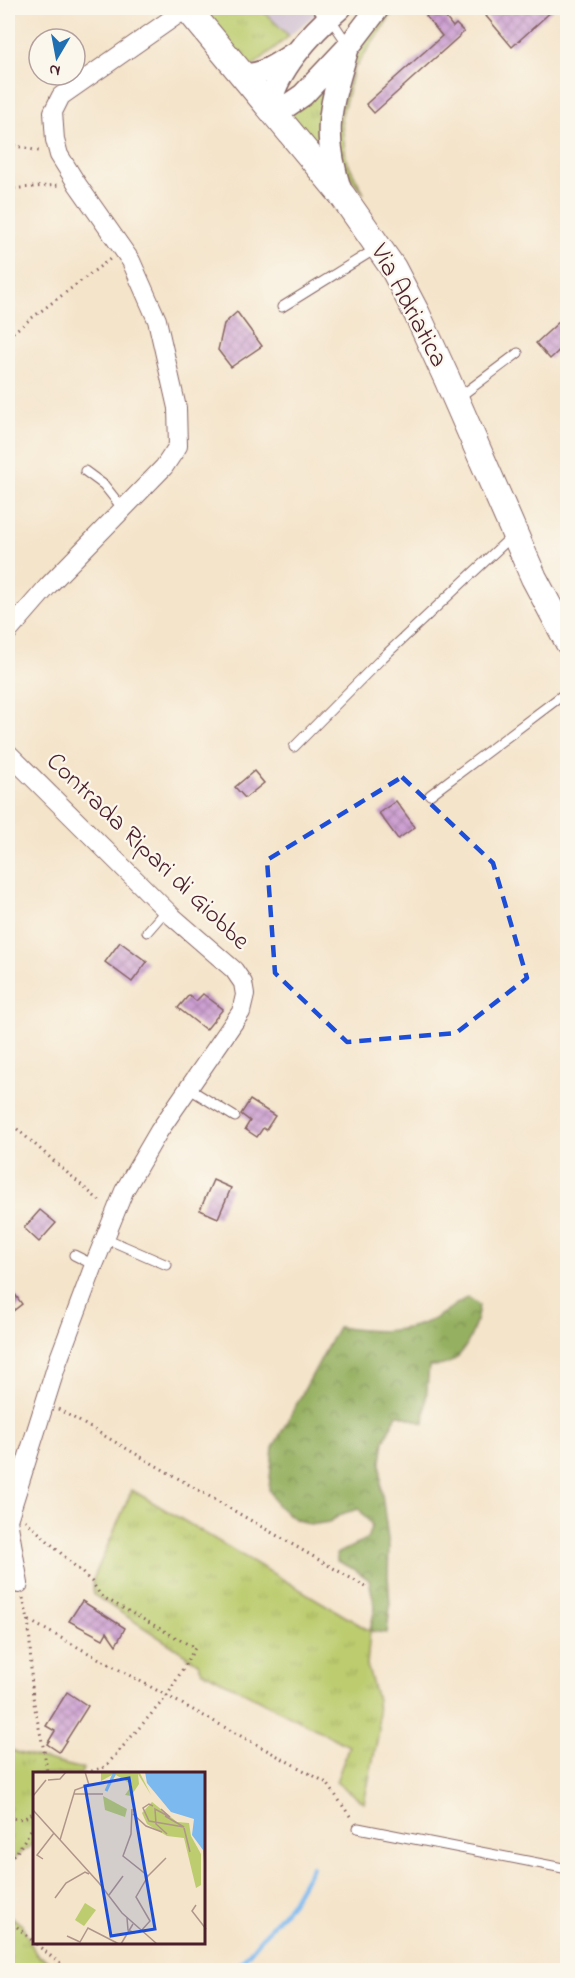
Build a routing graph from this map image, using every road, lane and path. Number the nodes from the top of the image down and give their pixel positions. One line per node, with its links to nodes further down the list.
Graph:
1 (187, 8): 7 (main road, Via Adriatica); 10 (street)
2 (378, 8): 4 (street)
3 (328, 11): 4 (lane); 5 (street)
4 (349, 45): 6 (street); 13 (street)
5 (296, 52): 6 (street); 7 (street); 8 (street)
6 (330, 65): 8 (street)
7 (242, 74): 8 (main road, Via Adriatica)
8 (270, 108): 13 (main road, Via Adriatica)
9 (8, 144): 10 (path)
10 (59, 155): 11 (street)
11 (76, 184): 12 (path); 15 (street)
12 (8, 189)
13 (342, 195): 14 (main road, Via Adriatica)
14 (380, 247): 16 (lane); 19 (main road, Via Adriatica)
15 (124, 249): 17 (path); 21 (street)
16 (282, 307)
17 (8, 336)
18 (518, 352): 19 (lane)
19 (456, 399): 22 (main road, Via Adriatica)
20 (85, 471): 21 (lane)
21 (123, 509): 23 (street)
22 (514, 534): 24 (main road, Via Adriatica); 26 (lane)
23 (8, 632)
24 (567, 642)
25 (567, 691): 28 (lane)
26 (294, 747)
27 (8, 753): 29 (street, Contrada Ripari di Giobbe)
28 (430, 795)
29 (166, 910): 30 (lane); 31 (street, Contrada Ripari di Giobbe)
30 (147, 932)
31 (188, 1088): 32 (lane); 34 (street, Contrada Ripari di Giobbe)
32 (235, 1117)
33 (8, 1121): 34 (path)
34 (115, 1214): 35 (street, Contrada Ripari di Giobbe)
35 (105, 1238): 37 (street, Contrada Ripari di Giobbe); 38 (lane)
36 (74, 1255): 37 (lane)
37 (94, 1265): 39 (street, Contrada Ripari di Giobbe)
38 (167, 1265)
39 (45, 1401): 40 (street, Contrada Ripari di Giobbe); 42 (path)
40 (12, 1518): 41 (street, Contrada Ripari di Giobbe); 44 (path)
41 (19, 1584): 43 (path)
42 (366, 1587)
43 (28, 1620): 44 (path); 45 (path)
44 (167, 1696): 46 (path); 50 (path)
45 (48, 1772)
46 (89, 1772)
47 (33, 1813): 48 (path)
48 (8, 1816)
49 (33, 1827): 51 (path)
50 (358, 1828): 52 (lane)
51 (8, 1859)
52 (567, 1869)
53 (8, 1919): 54 (path)
54 (33, 1941)
55 (37, 1945): 56 (path)
56 (68, 1971)

